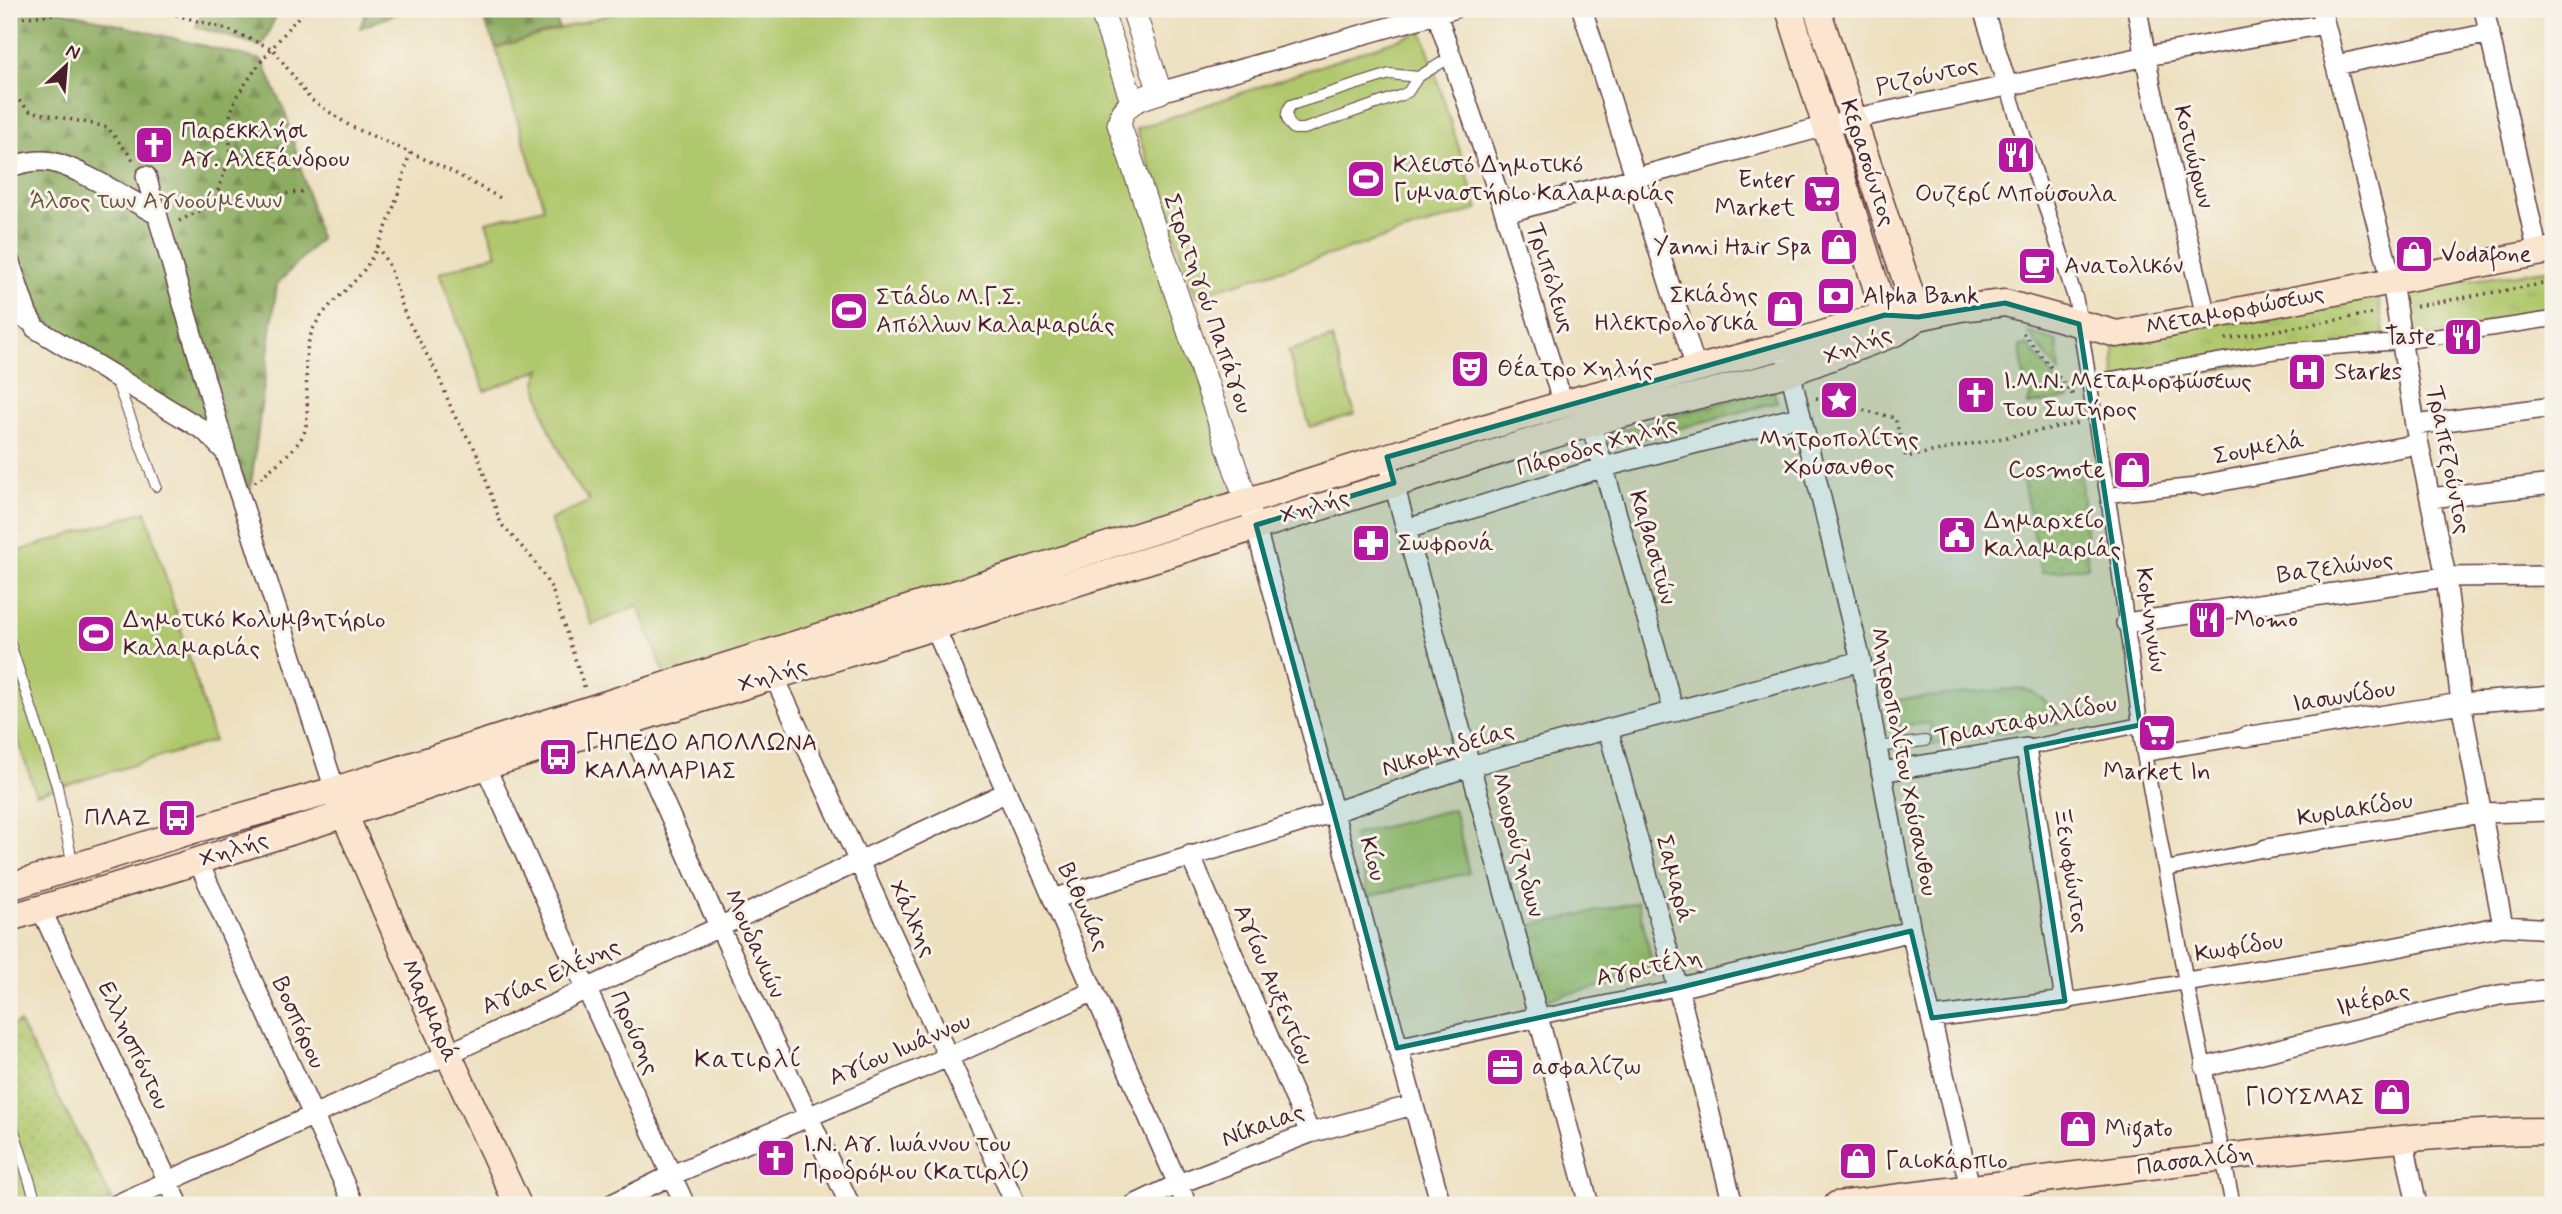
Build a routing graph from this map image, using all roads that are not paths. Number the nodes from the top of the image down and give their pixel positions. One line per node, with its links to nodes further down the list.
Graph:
1 (1101, 9): 18 (street)
2 (1133, 9): 17 (street)
3 (1582, 9): 23 (street)
4 (1790, 9): 20 (main road, Κερασούντος)
5 (1817, 9): 19 (main road, Κερασούντος)
6 (1983, 9): 16 (street, Κομνηνών)
7 (2137, 9): 12 (street, Κοτυώρων)
8 (2484, 9): 11 (street)
9 (1441, 10): 13 (street, Τριπόλεως); 17 (street)
10 (2323, 16): 12 (street, Ριζούντος); 14 (street, Τραπεζούντος)
11 (2490, 33): 14 (street); 26 (street)
12 (2147, 56): 16 (street, Ριζούντος); 30 (street, Κοτυώρων)
13 (1451, 58): 15 (lane); 24 (street, Τριπόλεως)
14 (2336, 65): 28 (street, Τραπεζούντος)
15 (1418, 77): 15 (lane)
16 (2007, 85): 19 (street, Ριζούντος); 34 (street, Κομνηνών)
17 (1160, 92): 18 (street)
18 (1132, 101): 56 (street, Στρατηγού Παπάγου)
19 (1852, 120): 20 (street, Ριζούντος); 32 (main road, Κερασούντος)
20 (1826, 127): 23 (street, Ριζούντος); 29 (main road, Κερασούντος)
21 (9, 167): 25 (street)
22 (146, 176): 25 (street)
23 (1635, 178): 24 (street, Ριζούντος); 38 (street)
24 (1504, 213): 42 (street, Τριπόλεως)
25 (159, 223): 47 (street)
26 (2546, 252): 28 (main road, Μεταμορφώσεως)
27 (9, 260): 35 (street)
28 (2392, 282): 30 (main road, Μεταμορφώσεως); 36 (street, Τραπεζούντος)
29 (1885, 314): 32 (main road, Χηλής); 37 (main road, Χηλής)
30 (2206, 316): 34 (main road, Μεταμορφώσεως)
31 (9, 317): 35 (lane)
32 (1918, 317): 34 (main road, Μεταμορφώσεως); 39 (main road, Χηλής)
33 (2553, 319): 36 (street, Μεταμορφώσεως)
34 (2079, 324): 41 (street, Κομνηνών)
35 (36, 328): 40 (street)
36 (2401, 342): 41 (street, Μεταμορφώσεως); 46 (street, Τραπεζούντος)
37 (1784, 346): 38 (main road, Χηλής); 39 (street, Μητροπολίτου Χρύσανθου)
38 (1696, 368): 42 (main road, Χηλής)
39 (1791, 372): 44 (street, Μητροπολίτου Χρύσανθου); 45 (main road, Χηλής)
40 (116, 379): 47 (street); 53 (lane)
41 (2089, 383): 54 (street, Κομνηνών)
42 (1573, 401): 45 (street, Καβασιτών); 48 (main road, Χηλής)
43 (2553, 407): 46 (street, Σουμελά)
44 (1801, 416): 49 (street, Πάροδος Χηλής); 64 (street, Μητροπολίτου Χρύσανθου)
45 (1590, 424): 49 (street, Καβασιτών); 50 (main road, Χηλής)
46 (2417, 434): 52 (street, Σουμελά); 55 (street, Τραπεζούντος)
47 (226, 453): 80 (street)
48 (1387, 457): 50 (street, Μουρούζηδων); 56 (main road, Χηλής)
49 (1604, 467): 58 (street, Πάροδος Χηλής); 69 (street, Καβασιτών)
50 (1394, 483): 57 (main road, Χηλής); 58 (street, Μουρούζηδων)
51 (2553, 484): 55 (street)
52 (2201, 485): 54 (street, Σουμελά)
53 (156, 486)
54 (2108, 495): 61 (street, Κομνηνών)
55 (2430, 498): 60 (street, Τραπεζούντος)
56 (1246, 500): 57 (street, Στρατηγού Παπάγου); 65 (main road, Χηλής)
57 (1256, 525): 62 (main road, Χηλής); 83 (street, Κίου)
58 (1406, 529): 78 (street, Μουρούζηδων)
59 (2553, 576): 60 (street, Βαζελώνος)
60 (2446, 577): 61 (street, Βαζελώνος); 67 (street, Τραπεζούντος)
61 (2126, 623): 70 (street, Κομνηνών)
62 (935, 628): 65 (main road, Χηλής); 81 (street, Βιθυνίας)
63 (9, 641): 90 (lane)
64 (1861, 661): 69 (street, Νικομηδείας); 74 (street, Μητροπολίτου Χρύσανθου)
65 (768, 665): 68 (main road, Χηλής); 89 (street, Χάλκης)
66 (2553, 696): 67 (street, Ιασωνίδου)
67 (2461, 703): 72 (street, Ιασωνίδου); 84 (street, Τραπεζούντος)
68 (623, 711): 77 (main road, Χηλής); 80 (main road, Χηλής); 96 (street, Μουδανιών)
69 (1674, 712): 71 (street, Νικομηδείας)
70 (2140, 724): 75 (street, Τριανταφυλλίδου); 76 (street, Κομνηνών)
71 (1608, 729): 78 (street, Νικομηδείας); 102 (street, Σαμαρά)
72 (2245, 737): 76 (street, Ιασωνίδου)
73 (1925, 741): 74 (lane)
74 (1876, 747): 79 (street, Μητροπολίτου Χρύσανθου)
75 (2026, 748): 79 (street, Τριανταφυλλίδου); 105 (street, Ξενοφώντος)
76 (2144, 754): 91 (street, Κομνηνών)
77 (485, 766): 85 (main road, Χηλής); 101 (street, Προύσης)
78 (1470, 766): 83 (street, Νικομηδείας); 106 (street, Μουρούζηδων)
79 (1881, 772): 99 (street, Μητροπολίτου Χρύσανθου)
80 (335, 790): 85 (main road, Μαρμαρά); 90 (main road, Χηλής)
81 (1007, 792): 89 (street, Αγίας Ελένης); 93 (street, Βιθυνίας)
82 (2553, 811): 84 (street, Κυριακίδου)
83 (1334, 812): 87 (street, Νικομηδείας); 108 (street, Κίου)
84 (2482, 813): 86 (street, Κυριακίδου); 97 (street, Τραπεζούντος)
85 (343, 817): 88 (main road, Χηλής); 109 (main road, Μαρμαρά)
86 (2266, 849): 91 (street, Κυριακίδου)
87 (1191, 855): 93 (street, Νικομηδείας); 117 (street, Αγίου Αυξεντίου)
88 (198, 861): 94 (main road, Χηλής); 113 (street, Βοσπόρου)
89 (858, 861): 96 (street, Αγίας Ελένης); 110 (street, Χάλκης)
90 (73, 867): 92 (main road, Χηλής)
91 (2166, 869): 100 (street, Κομνηνών)
92 (9, 887)
93 (1053, 899): 104 (street, Βιθυνίας)
94 (41, 909): 95 (main road, Χηλής); 121 (street, Ελλησπόντου)
95 (9, 918)
96 (719, 926): 101 (street, Αγίας Ελένης); 115 (street, Μουδανιών)
97 (2503, 926): 98 (street, Κωφίδου); 100 (street, Κωφίδου)
98 (2553, 929)
99 (1911, 931): 102 (street, Αγριτέλη); 107 (street, Μητροπολίτου Χρύσανθου)
100 (2186, 982): 105 (street, Κωφίδου); 111 (street, Κομνηνών)
101 (586, 987): 109 (street, Αγίας Ελένης); 120 (street, Προύσης)
102 (1678, 988): 106 (street, Αγριτέλη); 137 (street, Σαμαρά)
103 (2553, 989): 111 (street, Ιμέρας)
104 (1094, 991): 110 (street, Αγίου Ιωάννου); 122 (street, Βιθυνίας)
105 (2064, 1000): 107 (street, Κωφίδου)
106 (1538, 1017): 108 (street, Αγριτέλη); 136 (street, Μουρούζηδων)
107 (1932, 1018): 123 (street, Μητροπολίτου Χρύσανθου)
108 (1397, 1048): 112 (street, Κίου)
109 (448, 1054): 113 (street, Αγίας Ελένης); 128 (main road, Μαρμαρά)
110 (948, 1057): 115 (street, Αγίου Ιωάννου); 132 (street, Χάλκης)
111 (2205, 1067): 119 (street, Κομνηνών)
112 (1413, 1105): 117 (street, Νίκαιας); 135 (street, Κίου)
113 (313, 1114): 121 (street, Αγίας Ελένης); 127 (street, Βοσπόρου)
114 (9, 1115): 124 (lane)
115 (806, 1117): 120 (street, Αγίου Ιωάννου); 131 (street, Μουδανιών)
116 (2553, 1131): 118 (main road, Πασσαλίδη)
117 (1310, 1133): 122 (street, Νίκαιας)
118 (2403, 1138): 119 (main road, Πασσαλίδη); 140 (street)
119 (2223, 1157): 123 (main road, Πασσαλίδη); 139 (street, Κομνηνών)
120 (671, 1175): 129 (street, Αγίου Ιωάννου); 130 (street, Προύσης)
121 (168, 1181): 125 (street, Αγίας Ελένης); 126 (street, Ελλησπόντου)
122 (1178, 1184): 133 (street, Νίκαιας); 134 (street, Βιθυνίας)
123 (1973, 1197): 138 (main road, Πασσαλίδη)
124 (37, 1205)
125 (116, 1205)
126 (179, 1205)
127 (354, 1205)
128 (518, 1205)
129 (610, 1205)
130 (685, 1205)
131 (850, 1205)
132 (1016, 1205)
133 (1133, 1205)
134 (1187, 1205)
135 (1441, 1205)
136 (1589, 1205)
137 (1733, 1205)
138 (1838, 1205)
139 (2233, 1205)
140 (2417, 1205)

